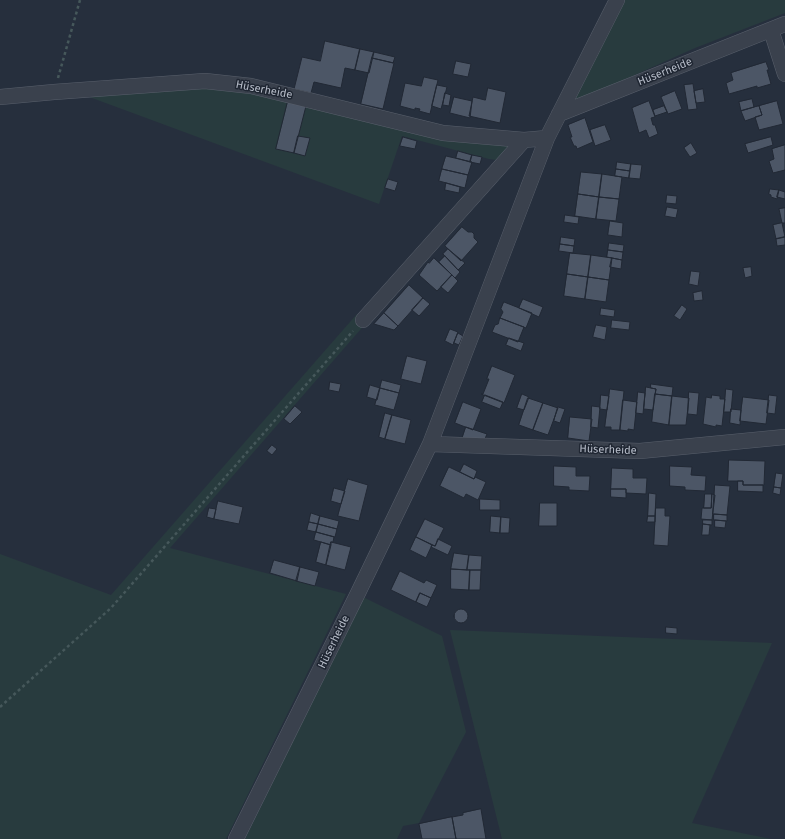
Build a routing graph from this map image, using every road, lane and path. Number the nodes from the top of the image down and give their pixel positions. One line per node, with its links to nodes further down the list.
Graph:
1 (80, 0): 6 (path)
2 (617, 0): 8 (street, Hüserheide)
3 (785, 24): 4 (street, Hüserheide)
4 (771, 30): 5 (street); 8 (street, Hüserheide)
5 (785, 74)
6 (54, 92): 7 (street, Hüserheide); 10 (street, Hüserheide)
7 (0, 98)
8 (559, 114): 9 (street, Hüserheide)
9 (547, 138): 10 (street, Hüserheide); 13 (street, Hüserheide)
10 (524, 140): 11 (street)
11 (363, 320): 14 (path)
12 (785, 437): 13 (street, Hüserheide)
13 (430, 444): 15 (street, Hüserheide)
14 (0, 707)
15 (236, 839)

